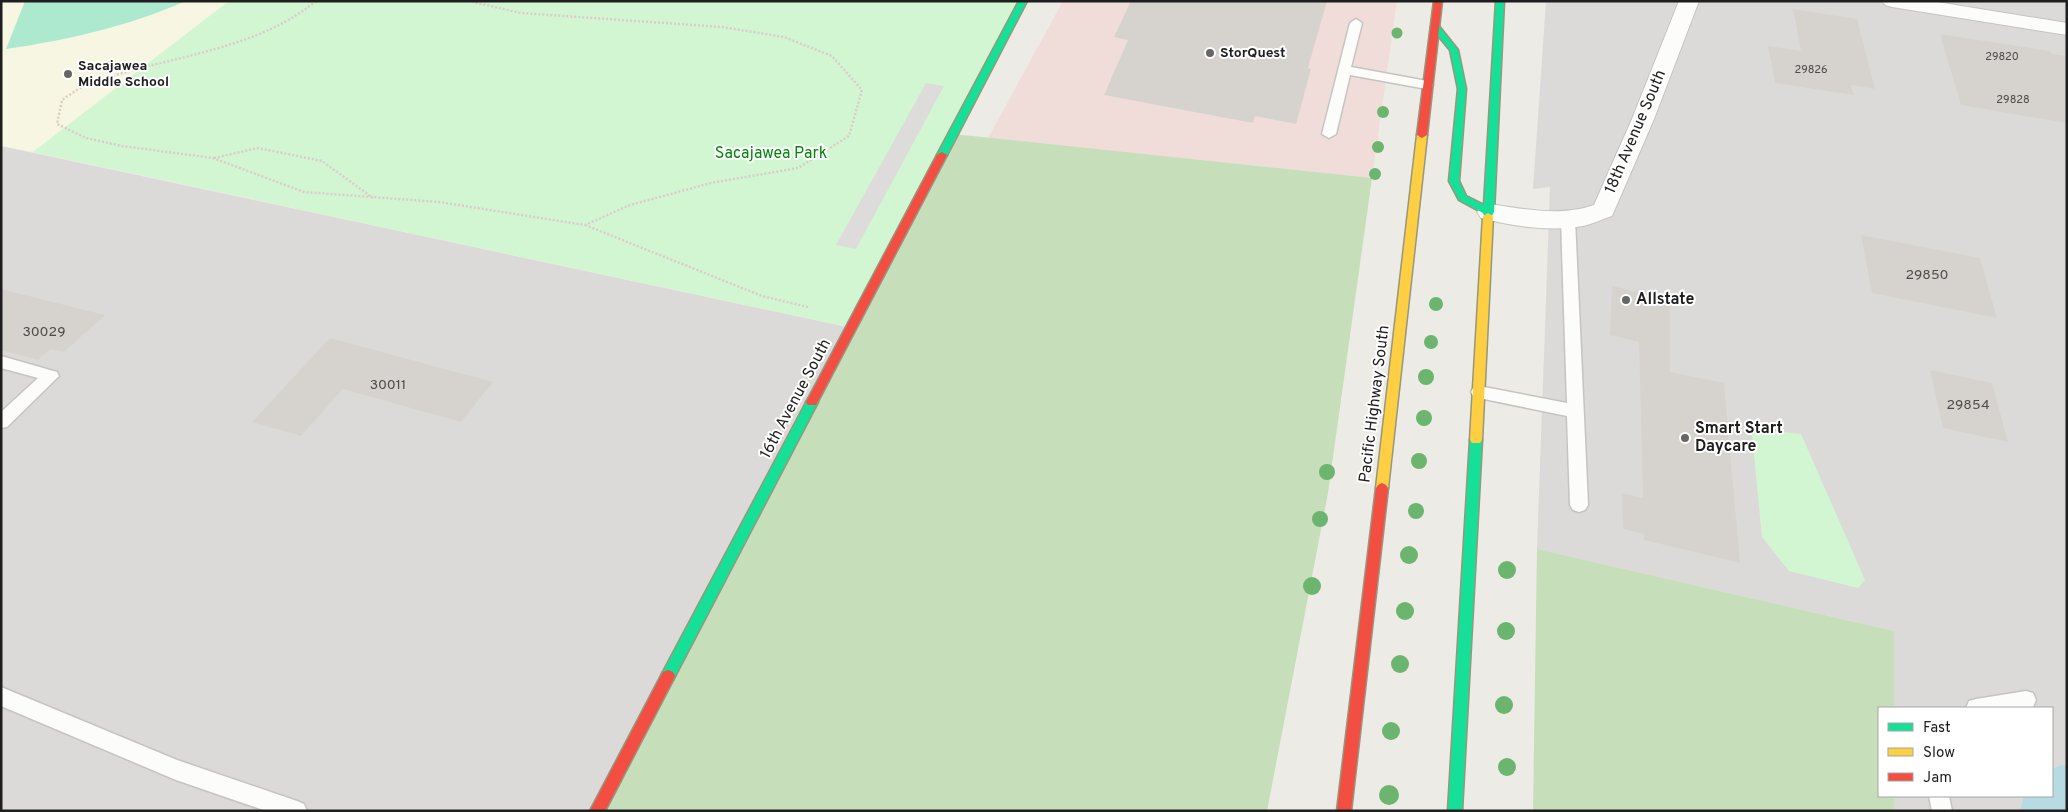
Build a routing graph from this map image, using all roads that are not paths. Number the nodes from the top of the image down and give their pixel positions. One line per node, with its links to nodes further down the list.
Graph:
1 (1023, 1): 24 (main road, 16th Avenue South)
2 (1438, 1): 7 (main road, Pacific Highway South)
3 (1500, 1): 12 (main road)
4 (1689, 1): 13 (street, 18th Avenue South)
5 (1892, 1): 8 (street)
6 (1356, 23): 9 (lane)
7 (1434, 27): 10 (main road, Pacific Highway South); 12 (main road)
8 (2067, 29)
9 (1345, 70): 10 (lane); 11 (lane)
10 (1427, 84): 25 (main road, Pacific Highway South)
11 (1329, 134)
12 (1489, 212): 13 (street, 18th Avenue South); 15 (main road)
13 (1568, 218): 16 (lane)
14 (1, 362): 17 (lane)
15 (1479, 392): 16 (lane); 26 (main road)
16 (1575, 411): 18 (lane)
17 (1, 422)
18 (1578, 505)
19 (1, 696): 23 (lane)
20 (2026, 700): 21 (lane)
21 (1982, 707)
22 (1938, 797): 27 (lane)
23 (298, 811)
24 (597, 811)
25 (1344, 811)
26 (1455, 811)
27 (1942, 811)

